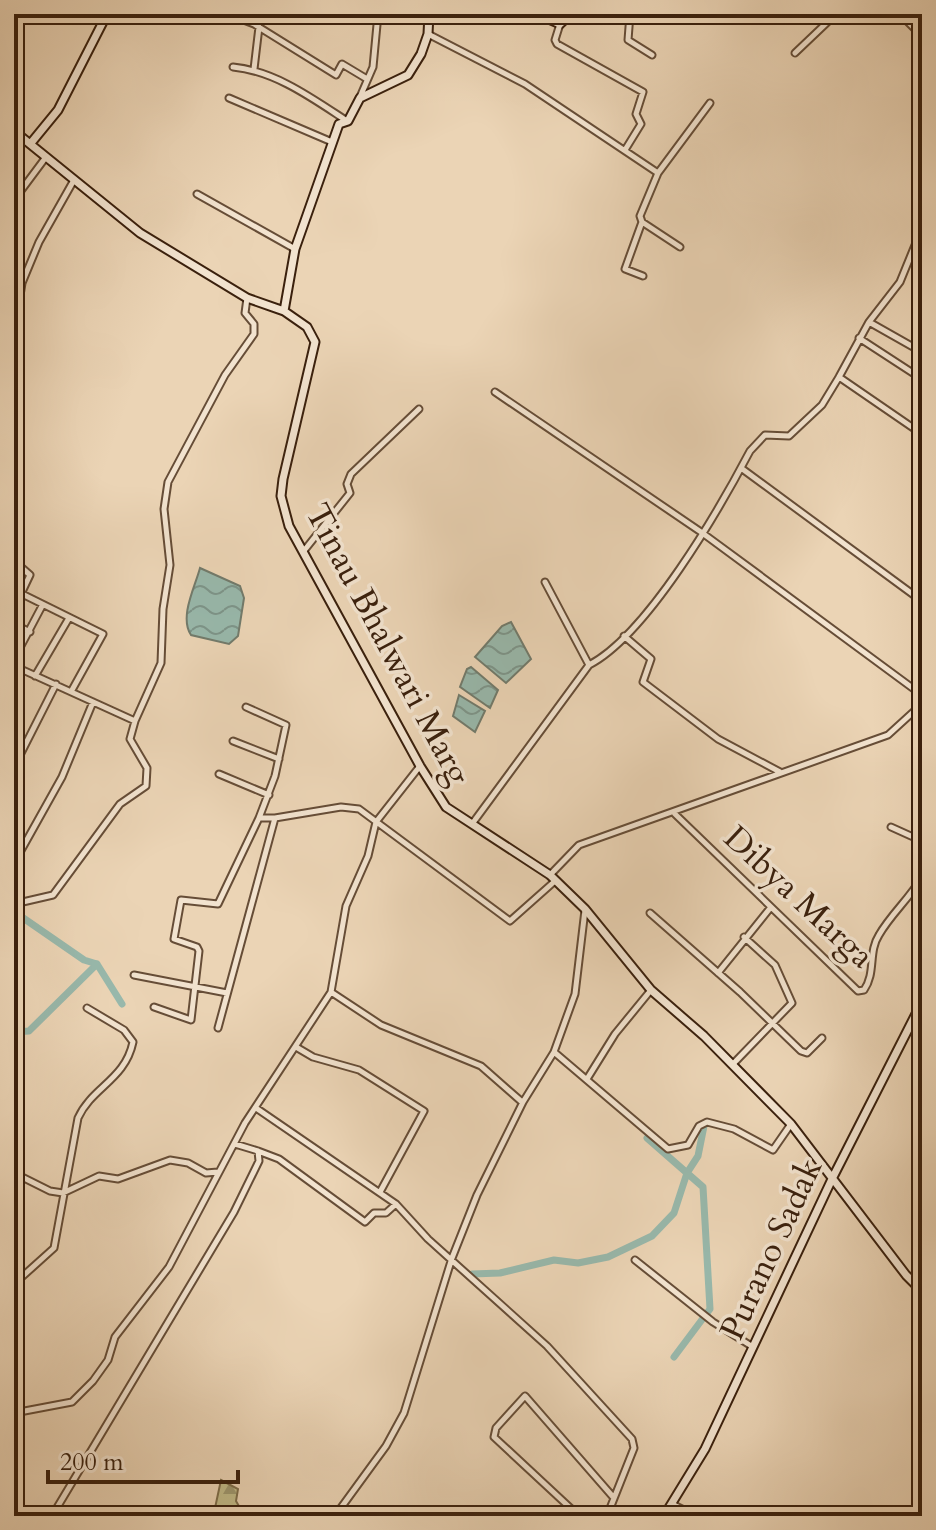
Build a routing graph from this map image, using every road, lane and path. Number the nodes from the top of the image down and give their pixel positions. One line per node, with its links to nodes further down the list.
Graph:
1 (107, 14): 25 (street)
2 (228, 14): 11 (street)
3 (378, 14): 18 (street)
4 (429, 14): 12 (street)
5 (537, 14): 10 (street)
6 (571, 14): 10 (street)
7 (630, 14): 15 (street)
8 (836, 14): 14 (street)
9 (906, 20): 13 (street)
10 (560, 24): 26 (street)
11 (259, 27): 17 (street); 18 (street)
12 (428, 34): 20 (street); 26 (street)
13 (922, 36)
14 (795, 53)
15 (652, 55)
16 (233, 67): 17 (street)
17 (254, 69): 22 (street)
18 (367, 79): 20 (street)
19 (229, 98): 24 (street)
20 (360, 98): 22 (street)
21 (710, 103): 28 (street)
22 (348, 121): 24 (street)
23 (14, 131): 25 (street, Tinau Bhalwari Marg)
24 (332, 142): 35 (street)
25 (31, 143): 27 (street, Tinau Bhalwari Marg)
26 (625, 150): 28 (street)
27 (47, 156): 29 (street, Tinau Bhalwari Marg); 31 (street)
28 (658, 173): 32 (street)
29 (74, 180): 37 (street, Tinau Bhalwari Marg); 40 (street)
30 (197, 194): 35 (street)
31 (14, 200)
32 (642, 222): 34 (street); 36 (street)
33 (922, 228): 39 (street)
34 (680, 247)
35 (295, 249): 38 (street)
36 (643, 276)
37 (247, 298): 38 (street, Tinau Bhalwari Marg); 72 (street)
38 (284, 311): 50 (street, Tinau Bhalwari Marg)
39 (869, 322): 41 (street); 42 (street)
40 (14, 334)
41 (859, 338): 43 (street); 44 (street)
42 (922, 352)
43 (839, 377): 47 (street); 48 (street)
44 (922, 379)
45 (495, 392): 49 (street)
46 (419, 409): 50 (street)
47 (922, 434)
48 (741, 468): 49 (street); 55 (street)
49 (701, 532): 60 (street); 68 (street)
50 (303, 552): 75 (street, Tinau Bhalwari Marg)
51 (14, 561): 54 (street)
52 (545, 582): 62 (street)
53 (14, 590): 54 (street)
54 (21, 594): 56 (street)
55 (922, 601)
56 (42, 606): 57 (street); 59 (street)
57 (69, 618): 64 (street); 67 (street)
58 (14, 624): 59 (street)
59 (30, 632): 61 (street)
60 (624, 636): 62 (street); 77 (street)
61 (14, 659)
62 (589, 665): 84 (street)
63 (16, 668): 64 (street); 65 (street)
64 (35, 676): 66 (street)
65 (14, 679)
66 (56, 684): 67 (street); 76 (street)
67 (72, 690): 69 (street)
68 (922, 695)
69 (93, 702): 72 (street); 87 (street)
70 (922, 704): 77 (street)
71 (246, 707): 74 (street)
72 (135, 721): 92 (street)
73 (233, 741): 74 (street)
74 (279, 759): 79 (street)
75 (420, 766): 83 (street); 84 (street, Tinau Bhalwari Marg)
76 (14, 767)
77 (781, 773): 80 (street)
78 (219, 774): 79 (street)
79 (269, 795): 81 (street)
80 (675, 814): 89 (street); 93 (street, Dibya Marga)
81 (259, 818): 82 (street); 99 (street)
82 (275, 818): 83 (street); 102 (street)
83 (376, 822): 89 (street); 101 (street)
84 (471, 825): 89 (street, Tinau Bhalwari Marg)
85 (891, 827): 86 (street)
86 (922, 841)
87 (14, 863)
88 (922, 877): 90 (street, Dibya Marga)
89 (552, 878): 94 (street, Tinau Bhalwari Marg)
90 (913, 893): 91 (street); 93 (street, Dibya Marga)
91 (922, 900)
92 (15, 901)
93 (771, 907): 96 (street)
94 (585, 909): 100 (street, Tinau Bhalwari Marg); 110 (street)
95 (650, 913): 97 (street)
96 (744, 937): 97 (street); 106 (street)
97 (718, 973): 106 (street)
98 (134, 975): 99 (street)
99 (192, 984): 102 (street); 104 (street)
100 (651, 990): 111 (street, Tinau Bhalwari Marg); 112 (street)
101 (331, 992): 109 (street); 113 (street)
102 (227, 993): 107 (street)
103 (922, 1002): 120 (street, Purano Sadak)
104 (154, 1007)
105 (87, 1008): 122 (street)
106 (775, 1024): 108 (street); 111 (street)
107 (218, 1028)
108 (822, 1038)
109 (296, 1047): 114 (street); 121 (street)
110 (554, 1052): 112 (street); 113 (street)
111 (733, 1064): 115 (street, Tinau Bhalwari Marg)
112 (587, 1079): 115 (street)
113 (523, 1102): 124 (street)
114 (256, 1108): 116 (street); 121 (street)
115 (791, 1124): 120 (street, Tinau Bhalwari Marg)
116 (235, 1144): 117 (street); 118 (street)
117 (258, 1151): 123 (street); 133 (street)
118 (222, 1169): 122 (street); 129 (street)
119 (14, 1173): 122 (street)
120 (832, 1179): 127 (street, Tinau Bhalwari Marg); 128 (street, Purano Sadak)
121 (380, 1192): 123 (street)
122 (63, 1193): 126 (street)
123 (396, 1204): 124 (street)
124 (452, 1258): 130 (street); 135 (street)
125 (635, 1260): 128 (street)
126 (14, 1284)
127 (922, 1291)
128 (753, 1347): 131 (street, Purano Sadak)
129 (14, 1413)
130 (614, 1498): 136 (street); 137 (street)
131 (671, 1503): 138 (street, Purano Sadak); 139 (street)
132 (247, 1510): 134 (street)
133 (52, 1516)
134 (256, 1516)
135 (335, 1516)
136 (579, 1516)
137 (607, 1516)
138 (664, 1516)
139 (696, 1516)

